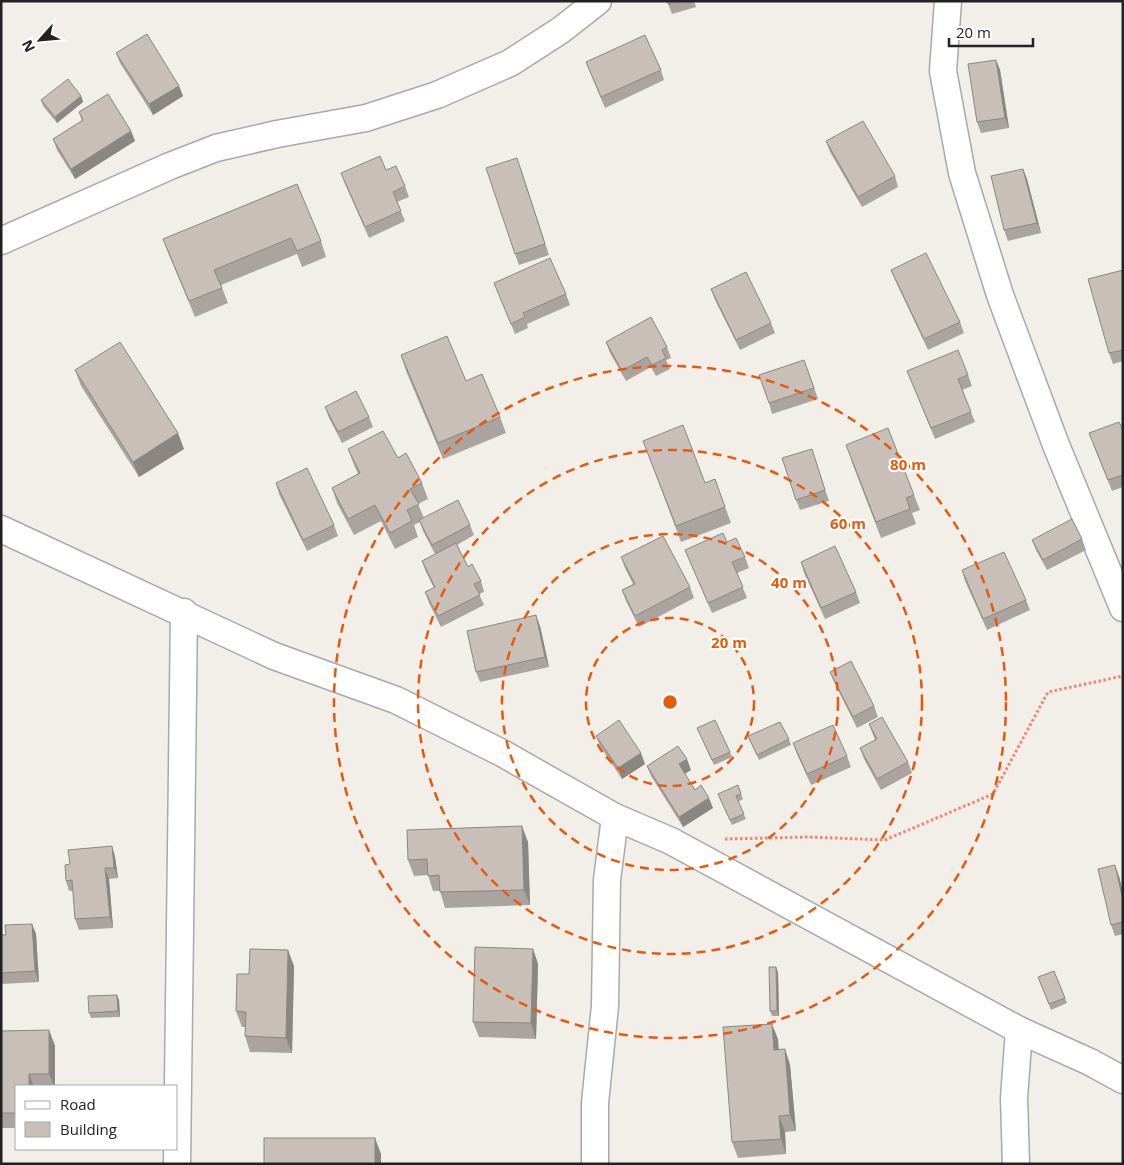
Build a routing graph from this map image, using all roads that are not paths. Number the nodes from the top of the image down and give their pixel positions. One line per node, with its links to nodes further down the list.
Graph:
1 (598, 1): 3 (street)
2 (953, 2): 5 (street)
3 (1, 241)
4 (1, 529): 6 (street)
5 (1123, 608)
6 (184, 612): 7 (street); 10 (street)
7 (615, 817): 8 (street); 13 (street)
8 (1019, 1030): 9 (street); 14 (street)
9 (1123, 1080)
10 (178, 1085)
11 (177, 1150): 12 (street)
12 (177, 1164)
13 (595, 1164)
14 (1016, 1164)

